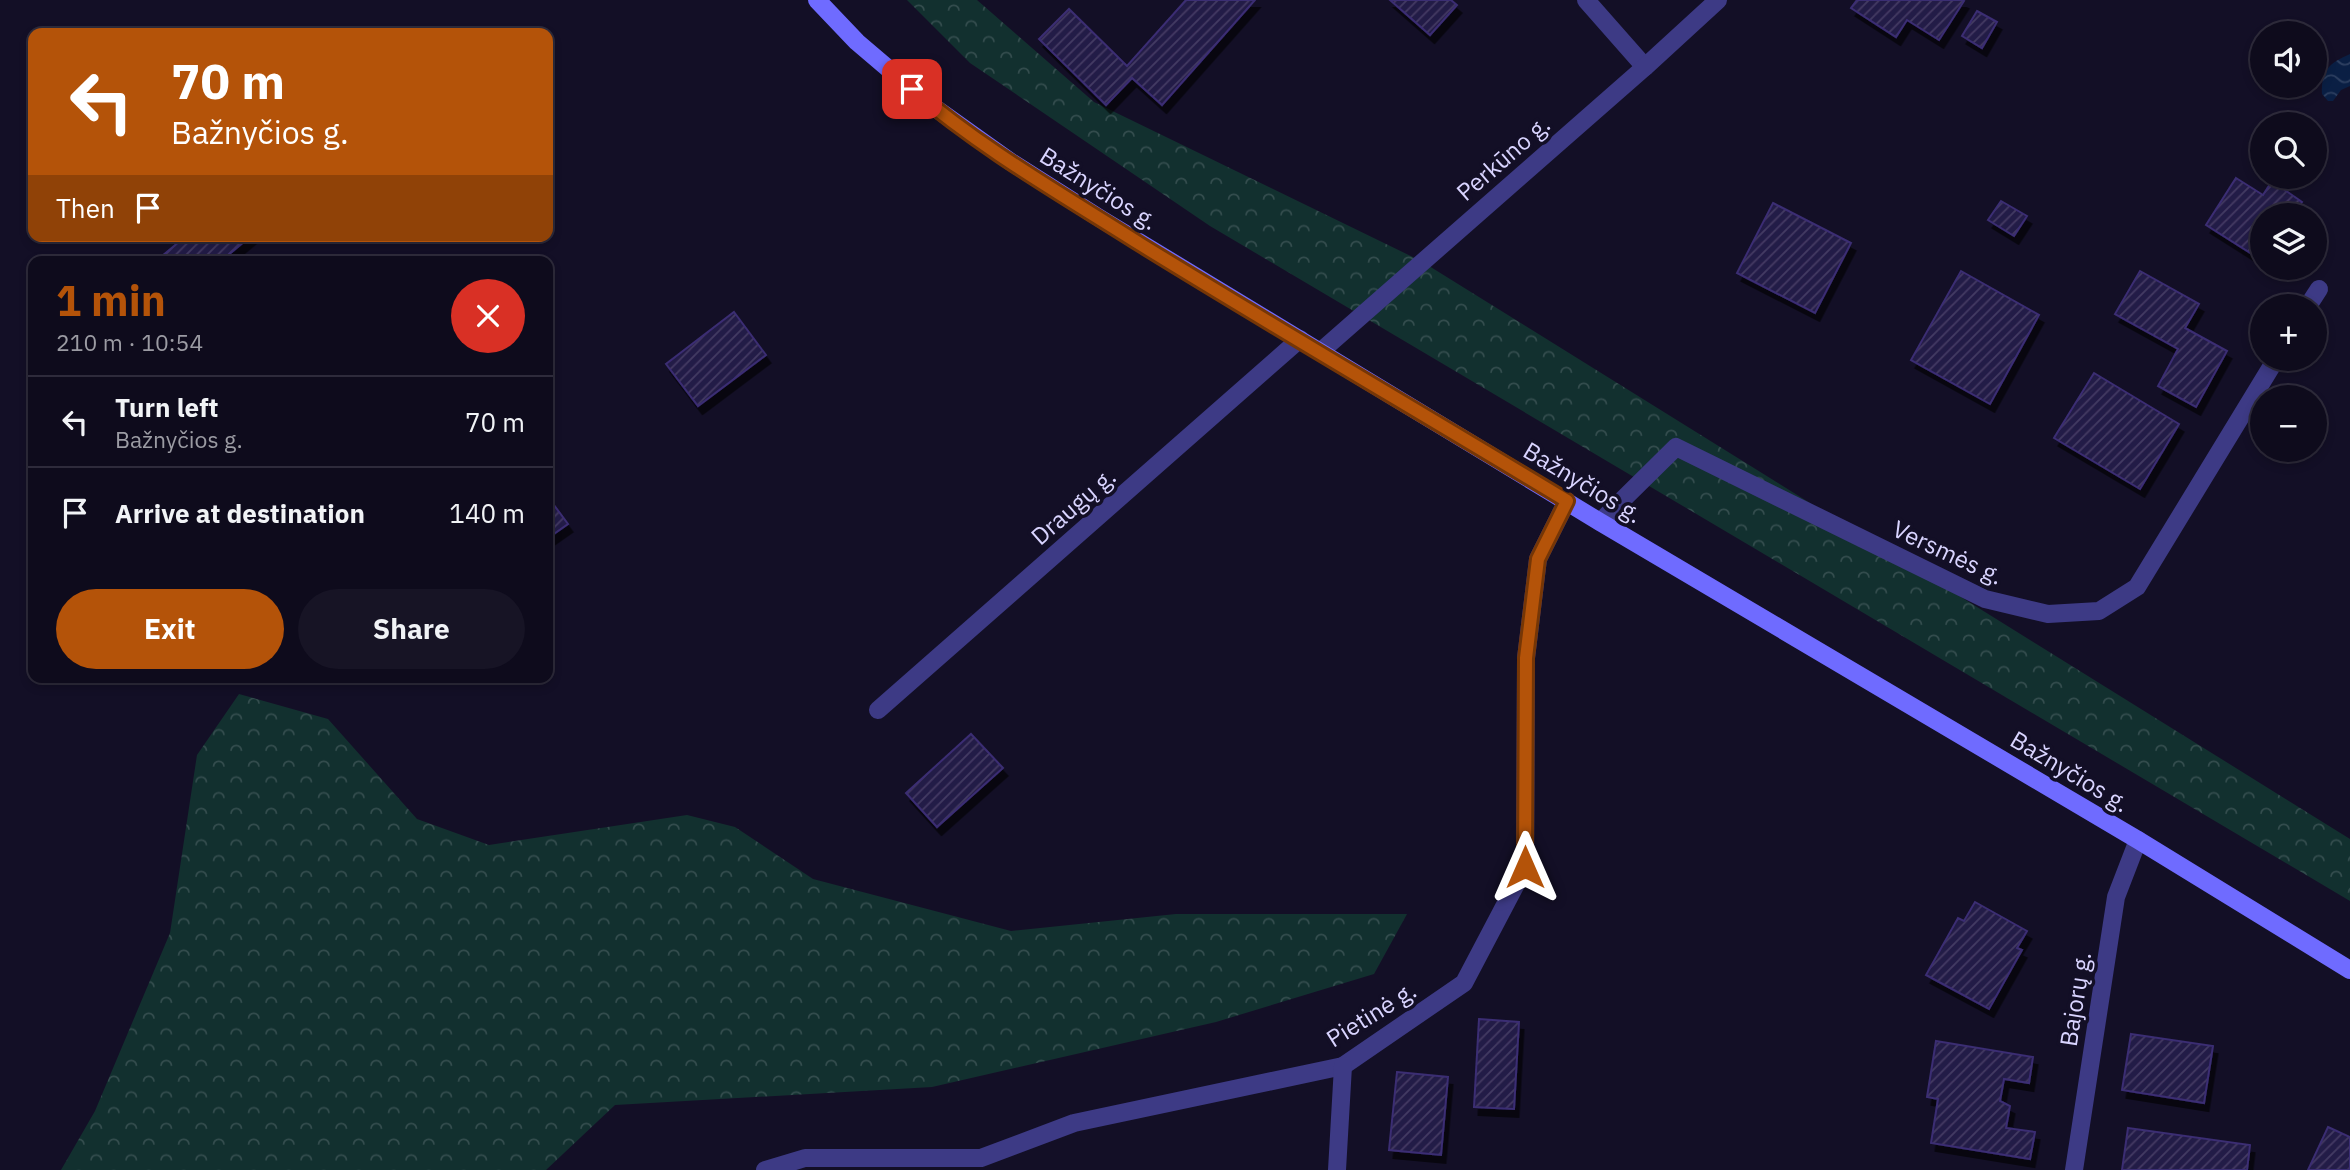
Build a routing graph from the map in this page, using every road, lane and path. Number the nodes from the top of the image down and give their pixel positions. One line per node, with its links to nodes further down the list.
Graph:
1 (817, 0): 7 (main road, Bažnyčios g.)
2 (1586, 0): 4 (street)
3 (1718, 0): 4 (street, Perkūno g.)
4 (1645, 67): 8 (street, Perkūno g.)
5 (2319, 289): 6 (street)
6 (2316, 294)
7 (1300, 339): 8 (main road, Bažnyčios g.); 12 (street, Draugų g.)
8 (1320, 352): 10 (main road, Bažnyčios g.)
9 (2269, 371): 11 (street, Versmės g.)
10 (1567, 501): 11 (main road, Bažnyčios g.); 15 (street, Pietinė g.)
11 (1600, 522): 13 (main road, Bažnyčios g.)
12 (878, 710)
13 (2138, 840): 14 (main road, Bažnyčios g.); 19 (street, Bajorų g.)
14 (2350, 970)
15 (1343, 1066): 16 (street, Pietinė g.); 18 (street)
16 (981, 1164): 17 (street, Pietinė g.)
17 (765, 1170)
18 (1337, 1170)
19 (2074, 1170)

